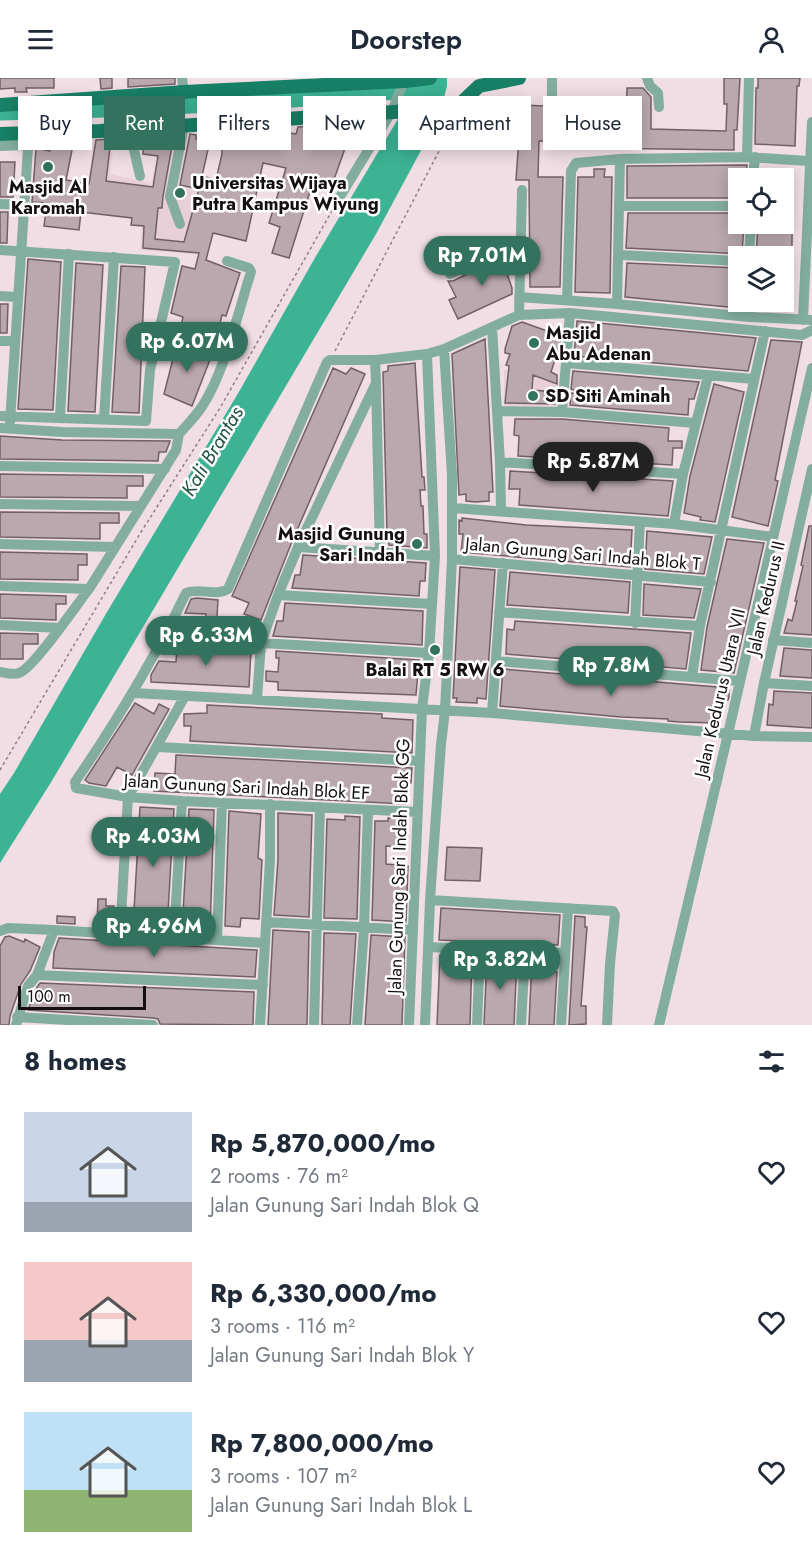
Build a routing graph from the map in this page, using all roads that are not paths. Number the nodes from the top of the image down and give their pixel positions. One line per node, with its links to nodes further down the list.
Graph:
1 (430, 78): 7 (main road)
2 (519, 78): 14 (main road)
3 (552, 78): 10 (street)
4 (647, 78): 13 (street)
5 (749, 78): 24 (street)
6 (378, 80): 7 (main road); 8 (main road)
7 (406, 83): 14 (street)
8 (183, 85): 9 (main road)
9 (155, 96)
10 (552, 96)
11 (0, 105): 12 (main road)
12 (18, 106)
13 (659, 107)
14 (395, 109): 15 (main road); 30 (street)
15 (291, 118)
16 (812, 122): 26 (street)
17 (0, 134): 18 (main road)
18 (18, 135)
19 (18, 140): 20 (street)
20 (0, 146)
21 (27, 150): 32 (street)
22 (134, 150): 28 (street)
23 (179, 150): 35 (street)
24 (751, 157): 25 (street); 26 (street); 27 (street)
25 (621, 159): 33 (street); 48 (street)
26 (809, 161): 54 (street)
27 (752, 168)
28 (140, 176)
29 (522, 190): 36 (street)
30 (339, 200)
31 (0, 204): 32 (street)
32 (24, 205): 38 (street)
33 (620, 206): 34 (street); 40 (street)
34 (728, 206)
35 (180, 224)
36 (520, 240): 44 (street); 47 (street)
37 (0, 250): 38 (street)
38 (21, 251): 39 (street); 46 (street)
39 (69, 254): 41 (street); 72 (street)
40 (620, 255): 42 (street); 49 (street)
41 (114, 257): 73 (street); 73 (street)
42 (728, 260)
43 (227, 261): 76 (street)
44 (450, 274)
45 (0, 296): 46 (street)
46 (17, 297): 59 (street)
47 (519, 297): 48 (street); 52 (street)
48 (567, 300): 49 (street)
49 (617, 303): 53 (street)
50 (749, 312): 53 (street)
51 (570, 313): 52 (street); 57 (street); 63 (street)
52 (519, 315): 55 (street)
53 (749, 317): 54 (street)
54 (807, 320)
55 (492, 327): 60 (street); 69 (street)
56 (812, 330): 57 (street)
57 (765, 331): 67 (street)
58 (0, 340): 59 (street)
59 (14, 341): 66 (street)
60 (444, 349): 61 (street); 84 (street)
61 (427, 354): 62 (street); 94 (street, Jalan Gunung Sari Indah Blok GG)
62 (375, 360): 68 (street); 108 (street)
63 (566, 363): 65 (street); 70 (street)
64 (812, 368): 89 (street, Jalan Kedurus Utara VII)
65 (708, 376): 67 (street); 74 (street)
66 (6, 379): 71 (street)
67 (754, 379): 88 (street)
68 (376, 383): 91 (street); 93 (street)
69 (497, 411): 70 (street); 77 (street)
70 (562, 412): 74 (street)
71 (5, 416): 72 (street); 75 (street)
72 (60, 417): 73 (street)
73 (104, 419)
74 (695, 423): 81 (street)
75 (5, 429): 76 (street)
76 (178, 434): 79 (street)
77 (500, 462): 81 (street); 85 (street)
78 (0, 466): 79 (street)
79 (165, 469): 83 (street)
80 (812, 469): 109 (street, Jalan Kedurus II)
81 (683, 474): 87 (street)
82 (0, 504): 83 (street)
83 (140, 506): 92 (street)
84 (453, 508): 85 (street); 95 (street)
85 (501, 512): 86 (street)
86 (640, 522): 87 (street); 97 (street)
87 (674, 524): 88 (street)
88 (722, 531): 89 (street); 98 (street)
89 (773, 537): 116 (street, Jalan Kedurus Utara VII)
90 (0, 544): 92 (street)
91 (298, 546): 93 (street); 101 (street)
92 (114, 547): 100 (street)
93 (380, 553): 94 (street)
94 (435, 556): 102 (street, Jalan Gunung Sari Indah Blok GG)
95 (452, 559): 96 (street, Jalan Gunung Sari Indah Blok T); 123 (street)
96 (503, 564): 97 (street, Jalan Gunung Sari Indah Blok T); 103 (street)
97 (638, 575): 98 (street, Jalan Gunung Sari Indah Blok T); 104 (street)
98 (711, 582): 106 (street)
99 (0, 586): 100 (street)
100 (89, 588): 107 (street)
101 (279, 595): 102 (street); 110 (street)
102 (432, 604): 112 (street, Jalan Gunung Sari Indah Blok GG)
103 (499, 612): 104 (street); 113 (street)
104 (635, 623): 106 (street)
105 (0, 625): 107 (street)
106 (700, 626): 115 (street)
107 (59, 628): 114 (street)
108 (165, 637): 110 (street); 119 (street)
109 (773, 640): 111 (street); 117 (street, Jalan Kedurus II)
110 (261, 643): 112 (street); 121 (street)
111 (812, 643)
112 (429, 653): 122 (street, Jalan Gunung Sari Indah Blok GG)
113 (496, 661): 115 (street); 124 (street)
114 (0, 672)
115 (692, 676): 116 (street)
116 (740, 681): 125 (street, Jalan Kedurus Utara VII)
117 (764, 682): 118 (street); 126 (street, Jalan Kedurus II)
118 (812, 686)
119 (134, 693): 120 (street); 130 (street, Jalan Gunung Sari Indah Blok EF)
120 (185, 696): 121 (street); 128 (street)
121 (257, 699): 122 (street)
122 (422, 709): 123 (street); 129 (street, Jalan Gunung Sari Indah Blok GG)
123 (445, 711): 124 (street); 137 (street)
124 (492, 713): 125 (street)
125 (728, 734): 126 (street); 166 (street, Jalan Kedurus Utara VII)
126 (754, 736): 127 (street)
127 (812, 737)
128 (158, 747): 129 (street); 130 (street)
129 (420, 760): 136 (street, Jalan Gunung Sari Indah Blok GG)
130 (128, 797): 131 (street, Jalan Gunung Sari Indah Blok EF); 145 (street)
131 (182, 801): 132 (street, Jalan Gunung Sari Indah Blok EF); 146 (street)
132 (222, 802): 133 (street, Jalan Gunung Sari Indah Blok EF); 147 (street)
133 (270, 804): 134 (street, Jalan Gunung Sari Indah Blok EF); 139 (street)
134 (320, 807): 135 (street, Jalan Gunung Sari Indah Blok EF); 140 (street)
135 (368, 810): 136 (street, Jalan Gunung Sari Indah Blok EF); 141 (street)
136 (418, 812): 143 (street, Jalan Gunung Sari Indah Blok GG)
137 (430, 900): 138 (street); 149 (street)
138 (568, 908): 152 (street); 165 (street)
139 (266, 922): 140 (street); 148 (street)
140 (316, 926): 141 (street); 158 (street)
141 (364, 928): 143 (street); 159 (street)
142 (54, 930): 144 (street); 145 (street); 153 (street)
143 (413, 930): 160 (street, Jalan Gunung Sari Indah Blok GG)
144 (0, 931)
145 (120, 934): 146 (street)
146 (174, 937): 147 (street)
147 (217, 939): 148 (street)
148 (265, 943): 154 (street)
149 (428, 947): 150 (street); 161 (street)
150 (480, 949): 151 (street); 162 (street)
151 (525, 951): 152 (street); 163 (street)
152 (565, 953): 164 (street)
153 (37, 975): 154 (street); 155 (street)
154 (263, 985): 157 (street)
155 (16, 1021): 156 (street)
156 (153, 1025)
157 (260, 1025)
158 (314, 1025)
159 (357, 1025)
160 (409, 1025)
161 (425, 1025)
162 (477, 1025)
163 (521, 1025)
164 (561, 1025)
165 (607, 1025)
166 (659, 1025)

